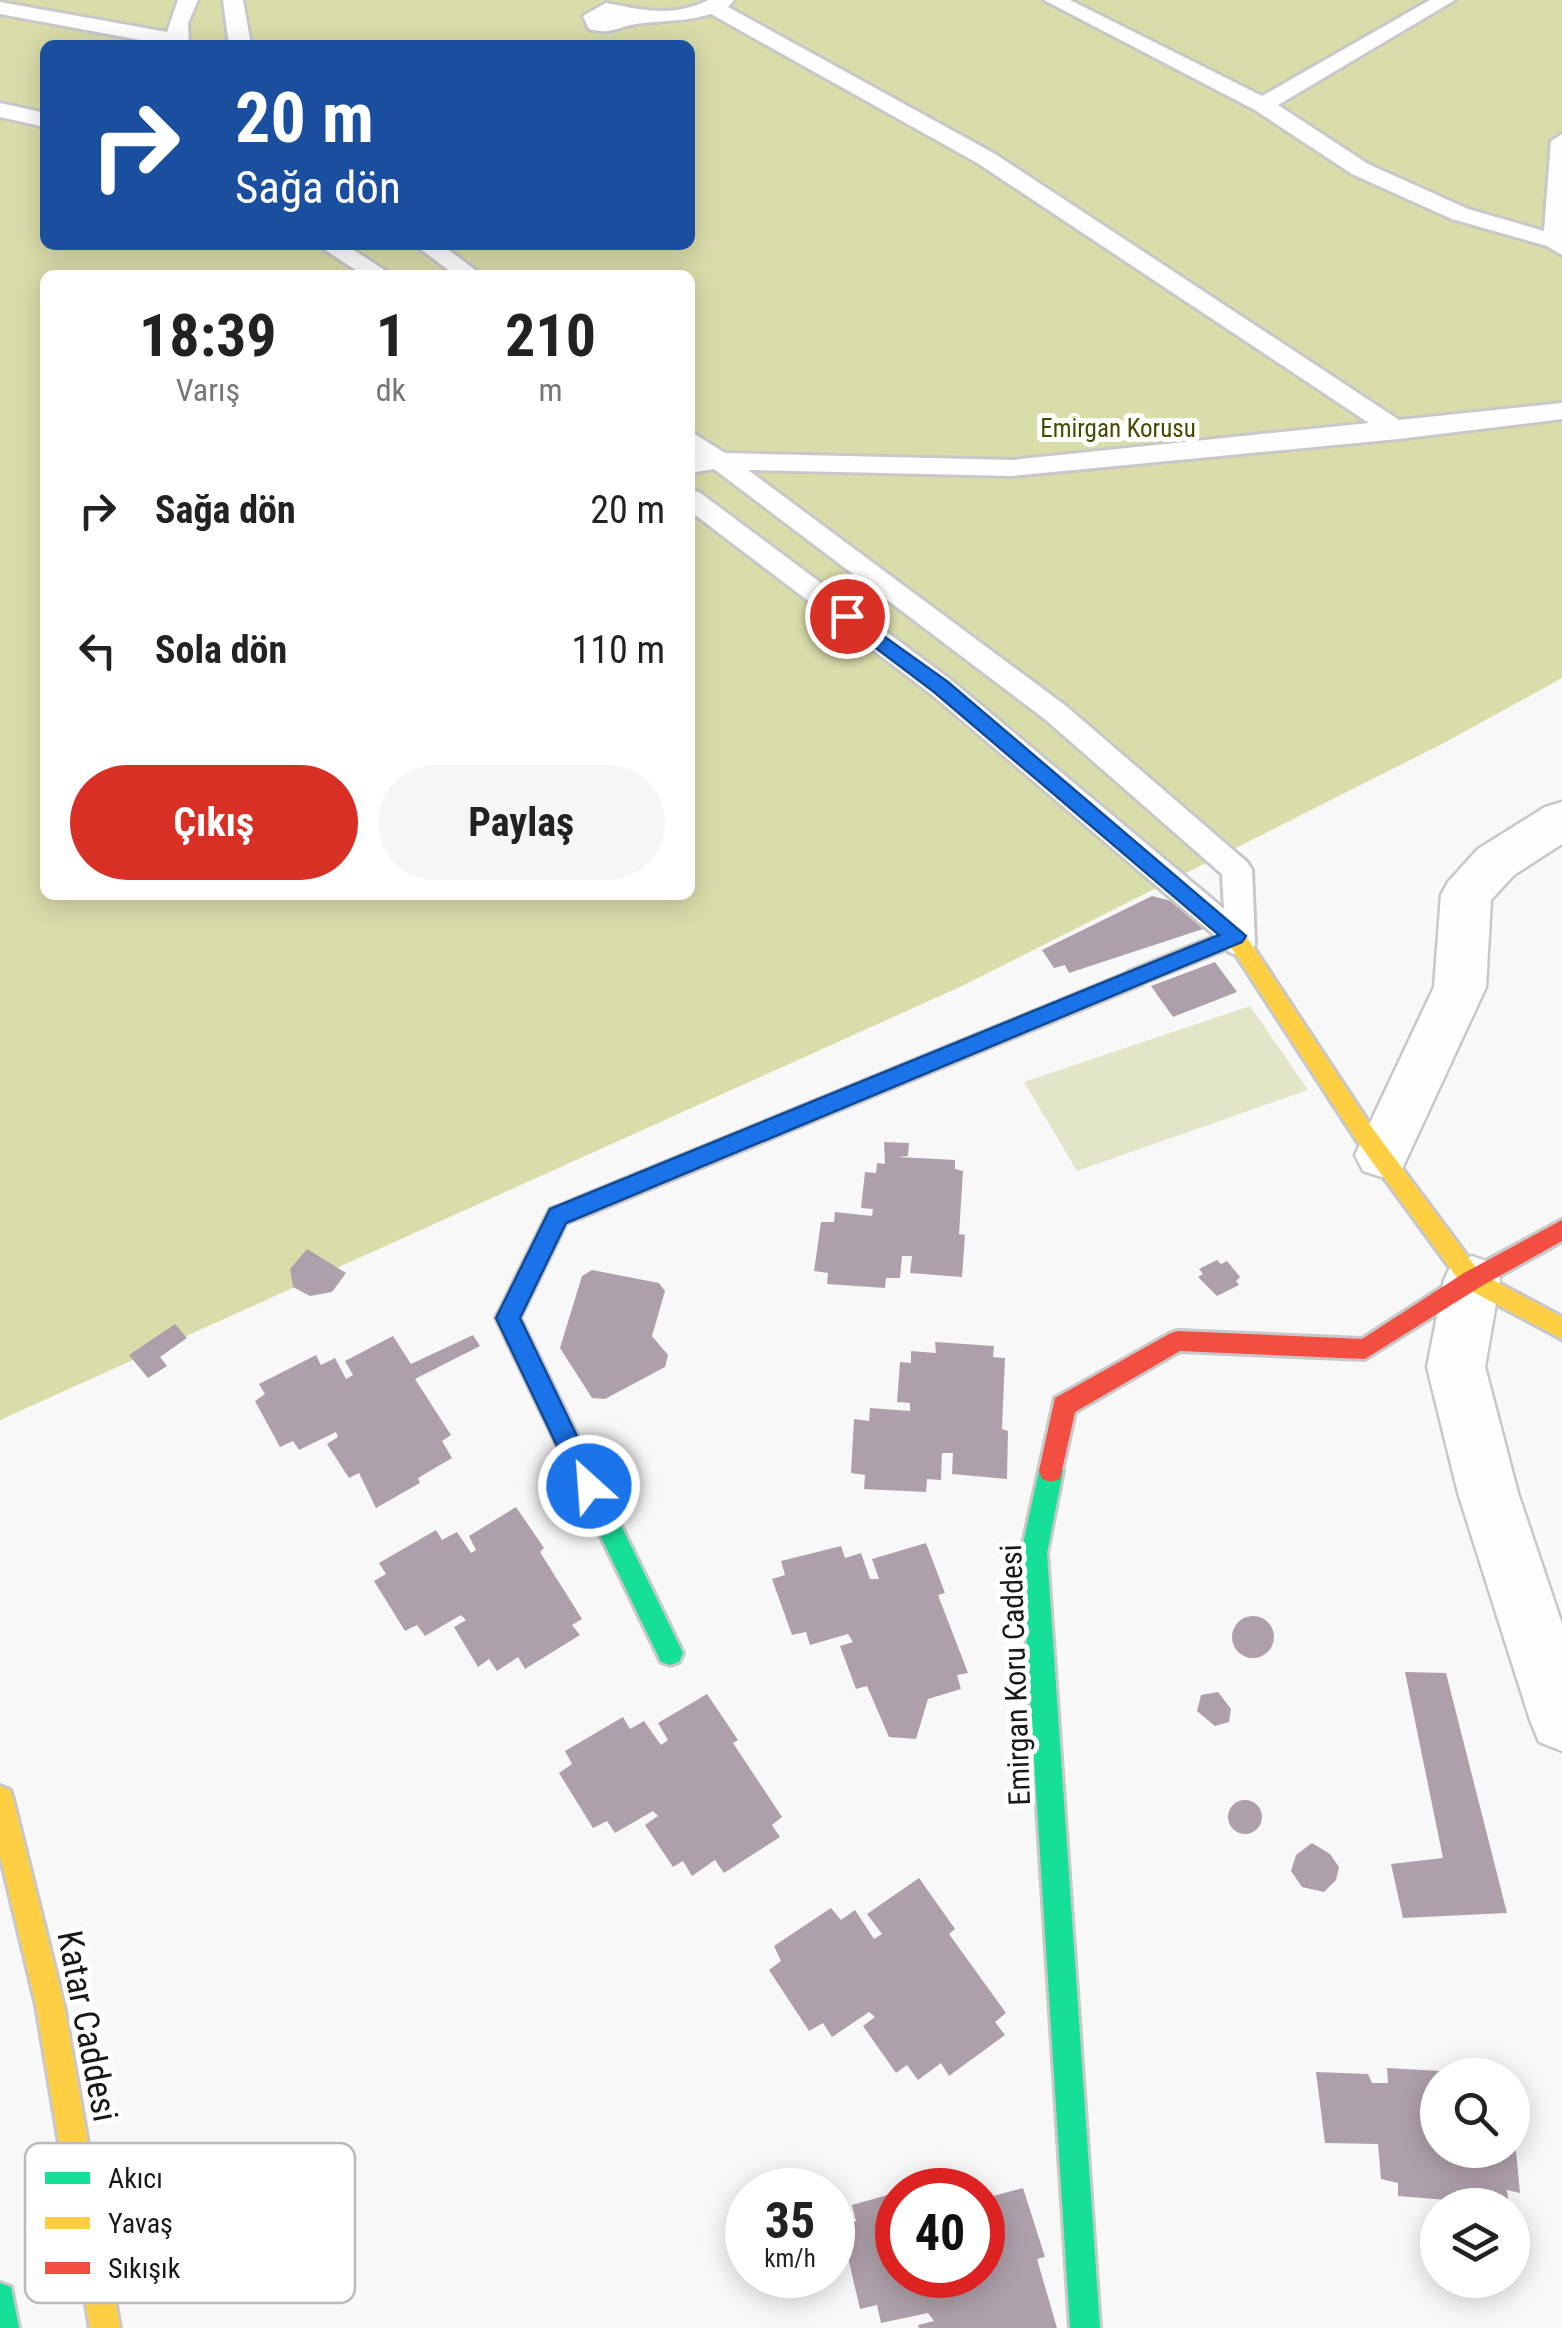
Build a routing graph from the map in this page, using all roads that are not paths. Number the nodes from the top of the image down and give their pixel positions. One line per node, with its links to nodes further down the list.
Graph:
1 (188, 0): 9 (lane)
2 (232, 0): 10 (lane)
3 (1054, 0): 12 (lane)
4 (1445, 0): 12 (lane)
5 (719, 4): 7 (lane); 22 (lane)
6 (0, 8): 8 (lane)
7 (617, 13): 11 (lane)
8 (167, 40)
9 (177, 40)
10 (239, 40)
11 (590, 40)
12 (1263, 105): 16 (lane)
13 (0, 110): 14 (lane)
14 (40, 119)
15 (1562, 141): 16 (lane)
16 (1559, 244)
17 (338, 250): 19 (lane)
18 (435, 250): 20 (lane)
19 (372, 270)
20 (463, 270)
21 (1562, 412): 22 (lane)
22 (1398, 430): 23 (lane)
23 (703, 463): 26 (lane)
24 (695, 502): 26 (lane)
25 (1562, 820): 27 (street)
26 (1238, 940): 27 (street); 31 (street)
27 (1382, 1155): 29 (street)
28 (1562, 1230): 29 (street, Emirgan Koru Caddesi)
29 (1472, 1280): 30 (street); 32 (street); 39 (street, Emirgan Koru Caddesi)
30 (1562, 1330)
31 (670, 1653)
32 (1562, 1720)
33 (0, 1799): 34 (street, Katar Caddesi)
34 (73, 2143)
35 (0, 2298): 37 (street)
36 (101, 2303): 38 (street, Katar Caddesi)
37 (4, 2328)
38 (105, 2328)
39 (1085, 2328)

